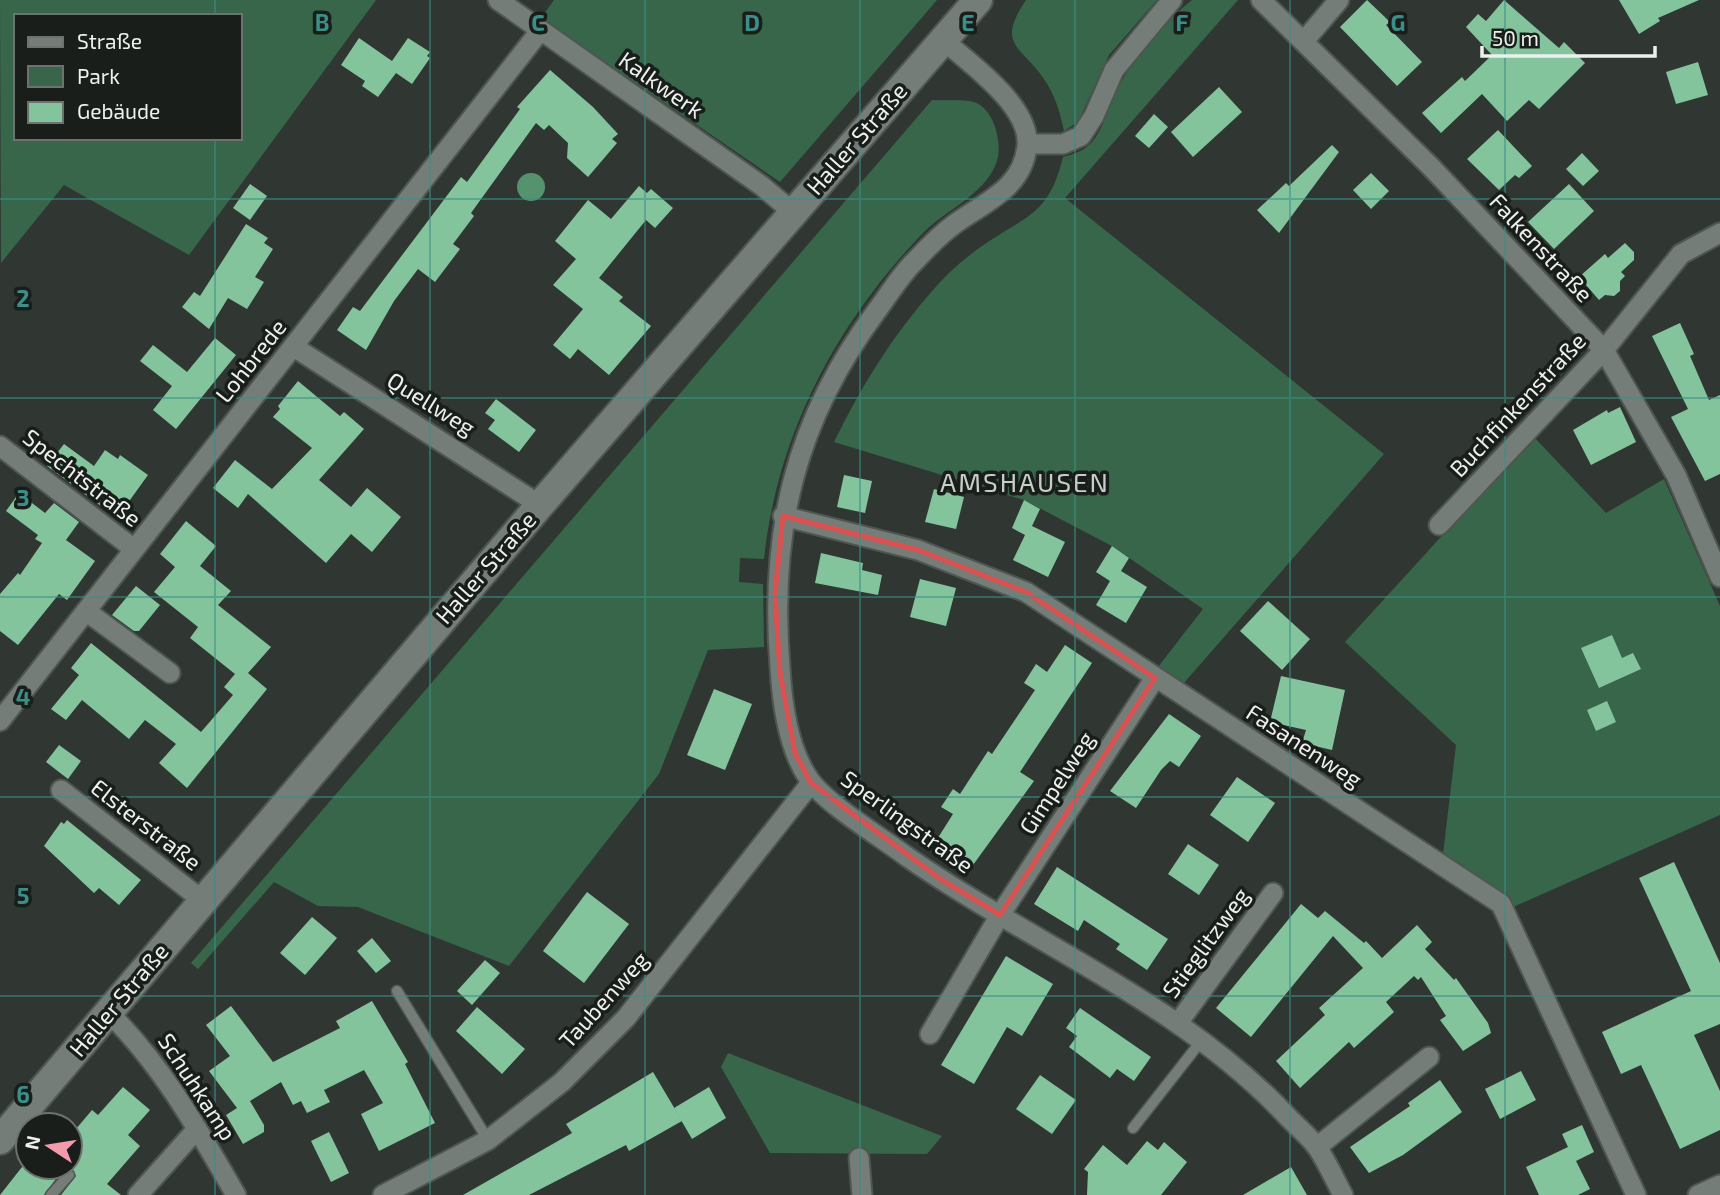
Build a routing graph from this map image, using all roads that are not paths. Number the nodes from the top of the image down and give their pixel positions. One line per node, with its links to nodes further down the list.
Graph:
1 (498, 0): 6 (street, Kalkwerk)
2 (978, 0): 7 (main road, Haller Straße)
3 (1172, 0): 9 (street)
4 (1261, 0): 8 (street, Falkenstraße)
5 (1339, 0): 8 (street)
6 (540, 31): 10 (street, Kalkwerk); 12 (street, Lohbrede)
7 (943, 40): 9 (street); 10 (main road, Haller Straße)
8 (1304, 41): 13 (street, Falkenstraße)
9 (1028, 144): 16 (street, Sperlingstraße)
10 (794, 213): 15 (main road, Haller Straße)
11 (1720, 233): 13 (street, Buchfinkenstraße)
12 (294, 347): 15 (street, Quellweg); 18 (street, Lohbrede)
13 (1604, 350): 17 (street, Buchfinkenstraße); 19 (street, Falkenstraße)
14 (0, 446): 18 (street, Spechtstraße)
15 (540, 505): 27 (main road, Haller Straße)
16 (783, 516): 22 (street, Fasanenweg); 24 (street, Sperlingstraße)
17 (1439, 525)
18 (134, 549): 20 (street, Lohbrede)
19 (1720, 577)
20 (86, 611): 21 (street); 23 (street, Lohbrede)
21 (170, 673)
22 (1155, 678): 28 (street, Gimpelweg); 49 (street, Fasanenweg)
23 (0, 721)
24 (811, 783): 28 (street, Sperlingstraße); 38 (street, Taubenweg)
25 (61, 790): 27 (street, Elsterstraße)
26 (1273, 893): 31 (street, Stieglitzweg)
27 (202, 900): 30 (main road, Haller Straße)
28 (1000, 915): 31 (street, Sperlingstraße); 32 (street)
29 (397, 990): 38 (lane)
30 (109, 1013): 35 (main road, Haller Straße); 37 (street, Schuhkamp)
31 (1178, 1023): 33 (street, Sperlingstraße)
32 (930, 1034)
33 (1202, 1040): 36 (lane); 39 (street, Sperlingstraße)
34 (1429, 1057): 39 (street)
35 (33, 1111)
36 (1133, 1128)
37 (197, 1129): 44 (street); 45 (street, Schuhkamp)
38 (488, 1140): 46 (street, Taubenweg)
39 (1317, 1147): 48 (street, Sperlingstraße)
40 (859, 1158): 47 (street)
41 (64, 1181): 43 (lane)
42 (1720, 1185): 50 (street)
43 (51, 1195)
44 (138, 1195)
45 (236, 1195)
46 (383, 1195)
47 (862, 1195)
48 (1343, 1195)
49 (1636, 1195)
50 (1698, 1195)

